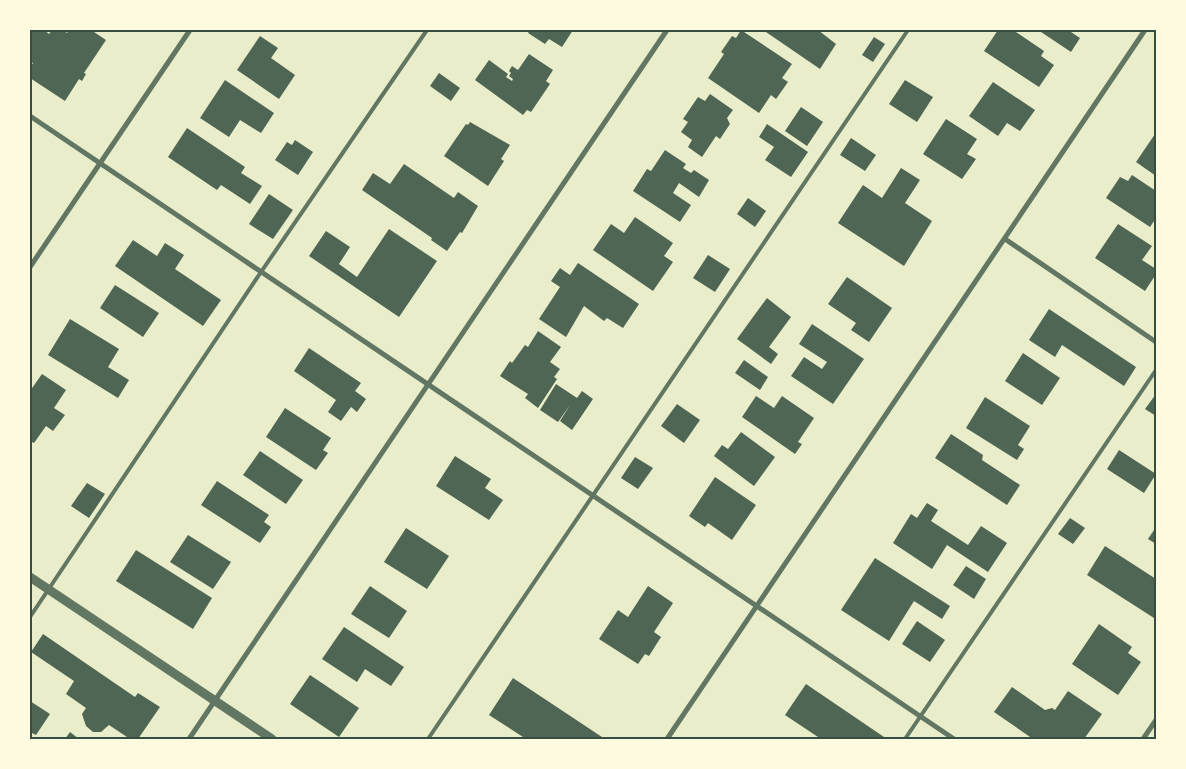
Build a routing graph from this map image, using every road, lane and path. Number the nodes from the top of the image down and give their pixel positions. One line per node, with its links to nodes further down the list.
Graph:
1 (190, 30): 7 (street)
2 (427, 30): 10 (lane)
3 (667, 30): 13 (street)
4 (908, 30): 14 (lane)
5 (1145, 30): 8 (street)
6 (30, 116): 7 (street)
7 (100, 164): 9 (street); 10 (street)
8 (1005, 238): 11 (street); 17 (street)
9 (30, 267)
10 (261, 272): 13 (street); 16 (lane)
11 (1156, 342)
12 (1156, 370): 20 (lane)
13 (428, 385): 14 (street); 19 (street)
14 (592, 496): 17 (street); 24 (lane)
15 (30, 577): 16 (street)
16 (49, 589): 18 (lane); 19 (street)
17 (757, 606): 20 (street); 25 (street)
18 (30, 617)
19 (215, 700): 22 (street); 23 (street)
20 (920, 716): 26 (lane); 27 (street)
21 (1156, 720): 28 (street)
22 (189, 739)
23 (272, 739)
24 (428, 739)
25 (667, 739)
26 (905, 739)
27 (954, 739)
28 (1143, 739)

